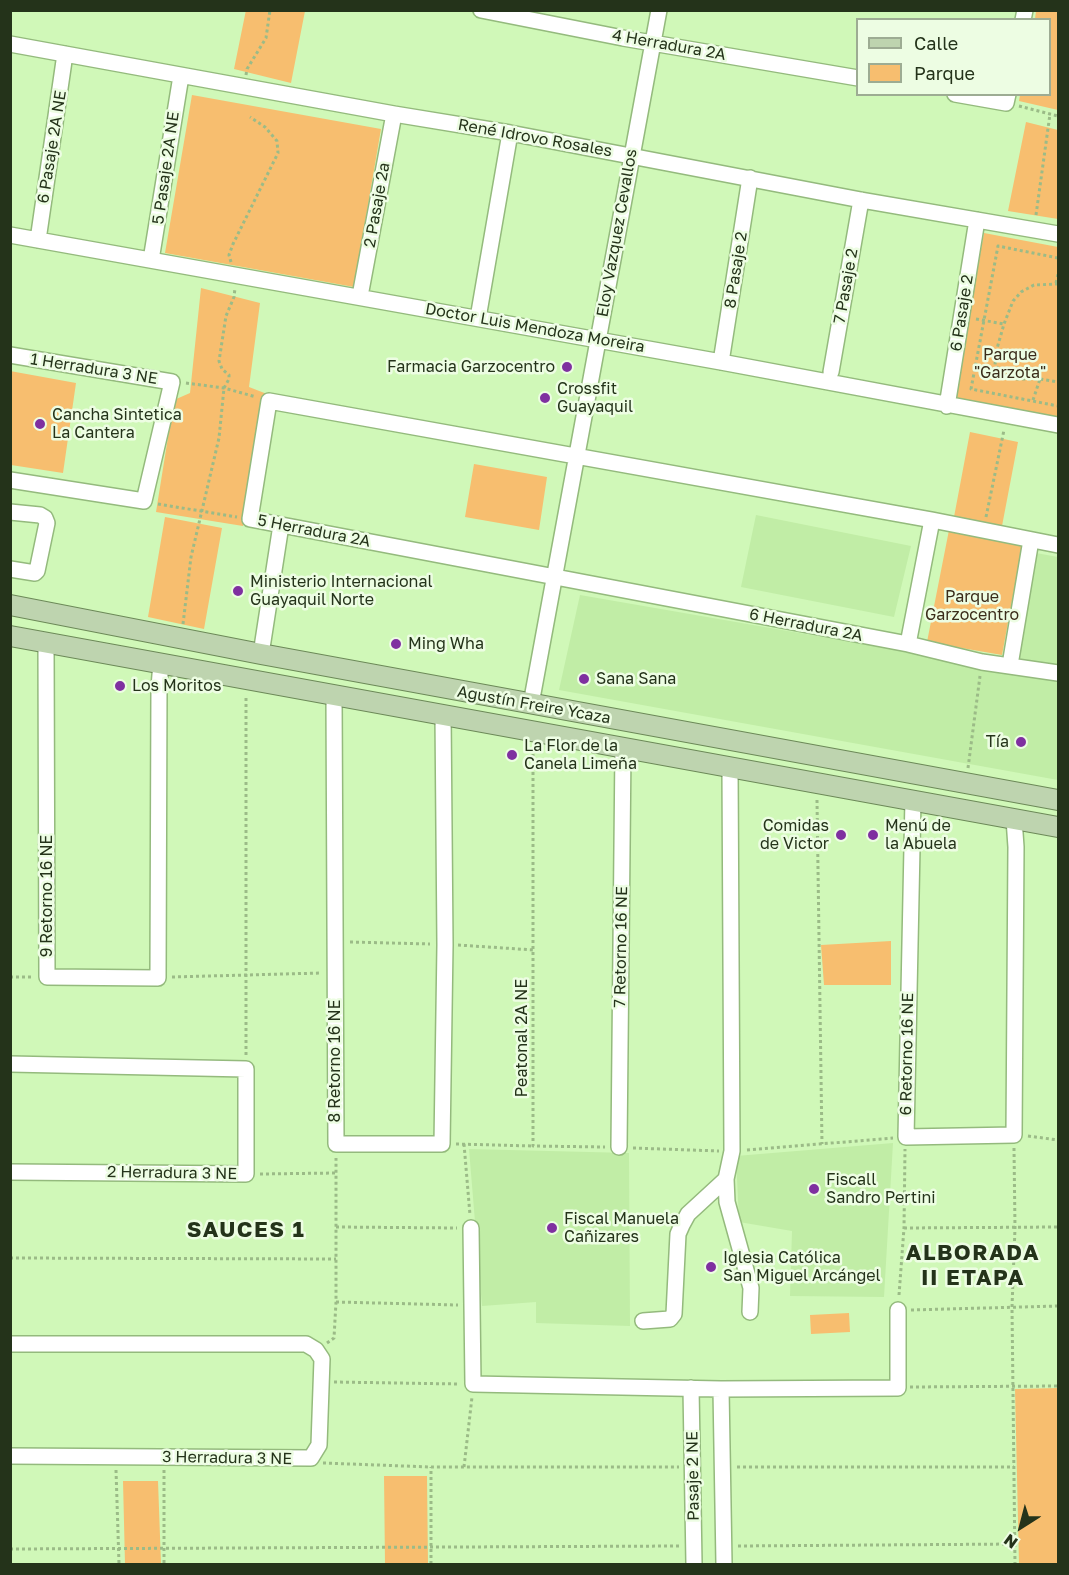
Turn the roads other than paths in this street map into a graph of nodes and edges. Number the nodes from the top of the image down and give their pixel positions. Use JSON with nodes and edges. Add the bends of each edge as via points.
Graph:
{"nodes":[{"id":1,"x":481,"y":10,"type":"edge"},
{"id":2,"x":659,"y":10,"type":"edge"},
{"id":3,"x":653,"y":43,"type":"junction"},
{"id":4,"x":10,"y":44,"type":"edge"},
{"id":5,"x":65,"y":54,"type":"junction"},
{"id":6,"x":181,"y":76,"type":"junction"},
{"id":7,"x":856,"y":78,"type":"edge"},
{"id":8,"x":976,"y":96,"type":"edge"},
{"id":9,"x":1007,"y":99,"type":"edge"},
{"id":10,"x":394,"y":114,"type":"junction"},
{"id":11,"x":510,"y":132,"type":"junction"},
{"id":12,"x":632,"y":155,"type":"junction"},
{"id":13,"x":750,"y":178,"type":"junction"},
{"id":14,"x":861,"y":200,"type":"junction"},
{"id":15,"x":977,"y":220,"type":"junction"},
{"id":16,"x":1059,"y":234,"type":"edge"},
{"id":17,"x":10,"y":235,"type":"edge"},
{"id":18,"x":38,"y":240,"type":"junction"},
{"id":19,"x":151,"y":260,"type":"junction"},
{"id":20,"x":360,"y":296,"type":"junction"},
{"id":21,"x":478,"y":318,"type":"junction"},
{"id":22,"x":598,"y":340,"type":"junction"},
{"id":23,"x":10,"y":355,"type":"edge"},
{"id":24,"x":721,"y":362,"type":"junction"},
{"id":25,"x":831,"y":372,"type":"dead end"},
{"id":26,"x":947,"y":406,"type":"junction"},
{"id":27,"x":1059,"y":426,"type":"edge"},
{"id":28,"x":576,"y":456,"type":"junction"},
{"id":29,"x":10,"y":480,"type":"edge"},
{"id":30,"x":10,"y":512,"type":"edge"},
{"id":31,"x":932,"y":520,"type":"junction"},
{"id":32,"x":281,"y":525,"type":"junction"},
{"id":33,"x":1031,"y":540,"type":"junction"},
{"id":34,"x":1059,"y":545,"type":"edge"},
{"id":35,"x":10,"y":569,"type":"edge"},
{"id":36,"x":554,"y":577,"type":"junction"},
{"id":37,"x":10,"y":605,"type":"edge"},
{"id":38,"x":10,"y":636,"type":"edge"},
{"id":39,"x":45,"y":642,"type":"junction"},
{"id":40,"x":908,"y":644,"type":"junction"},
{"id":41,"x":261,"y":654,"type":"junction"},
{"id":42,"x":161,"y":663,"type":"junction"},
{"id":43,"x":1010,"y":665,"type":"junction"},
{"id":44,"x":1059,"y":673,"type":"edge"},
{"id":45,"x":334,"y":695,"type":"junction"},
{"id":46,"x":531,"y":704,"type":"junction"},
{"id":47,"x":443,"y":714,"type":"junction"},
{"id":48,"x":623,"y":747,"type":"junction"},
{"id":49,"x":730,"y":767,"type":"junction"},
{"id":50,"x":913,"y":799,"type":"junction"},
{"id":51,"x":1059,"y":800,"type":"edge"},
{"id":52,"x":1014,"y":819,"type":"junction"},
{"id":53,"x":1059,"y":827,"type":"edge"},
{"id":54,"x":10,"y":1064,"type":"edge"},
{"id":55,"x":619,"y":1147,"type":"road end"},
{"id":56,"x":10,"y":1172,"type":"edge"},
{"id":57,"x":726,"y":1179,"type":"junction"},
{"id":58,"x":471,"y":1228,"type":"road end"},
{"id":59,"x":898,"y":1310,"type":"road end"},
{"id":60,"x":750,"y":1312,"type":"dead end"},
{"id":61,"x":643,"y":1321,"type":"dead end"},
{"id":62,"x":10,"y":1344,"type":"edge"},
{"id":63,"x":691,"y":1388,"type":"junction"},
{"id":64,"x":722,"y":1389,"type":"junction"},
{"id":65,"x":10,"y":1456,"type":"edge"},
{"id":66,"x":694,"y":1564,"type":"edge"},
{"id":67,"x":724,"y":1564,"type":"edge"}],
"edges":[{"from":1,"to":3,"type":"street","name":"4 Herradura 2A"},
{"from":2,"to":3,"type":"street","name":"Eloy Vazquez Cevallos"},
{"from":3,"to":7,"type":"street","name":"4 Herradura 2A"},
{"from":3,"to":12,"type":"street","name":"Eloy Vazquez Cevallos"},
{"from":4,"to":5,"type":"street","name":"René Idrovo Rosales"},
{"from":5,"to":6,"type":"street","name":"René Idrovo Rosales"},
{"from":5,"to":18,"type":"street","name":"6 Pasaje 2A NE"},
{"from":6,"to":10,"type":"street","name":"René Idrovo Rosales"},
{"from":6,"to":19,"type":"street","name":"5 Pasaje 2A NE"},
{"from":8,"to":9,"type":"street"},
{"from":10,"to":11,"type":"street","name":"René Idrovo Rosales"},
{"from":10,"to":20,"type":"street","name":"2 Pasaje 2a"},
{"from":11,"to":12,"type":"street","name":"René Idrovo Rosales"},
{"from":11,"to":21,"type":"street"},
{"from":12,"to":13,"type":"street","name":"René Idrovo Rosales"},
{"from":12,"to":22,"type":"street","name":"Eloy Vazquez Cevallos"},
{"from":13,"to":14,"type":"street","name":"René Idrovo Rosales"},
{"from":13,"to":24,"type":"street","name":"8 Pasaje 2"},
{"from":14,"to":15,"type":"street","name":"René Idrovo Rosales"},
{"from":14,"to":25,"type":"street","name":"7 Pasaje 2"},
{"from":15,"to":16,"type":"street","name":"René Idrovo Rosales"},
{"from":15,"to":26,"type":"street","name":"6 Pasaje 2"},
{"from":17,"to":18,"type":"street","name":"Doctor Luis Mendoza Moreira"},
{"from":18,"to":19,"type":"street","name":"Doctor Luis Mendoza Moreira"},
{"from":19,"to":20,"type":"street","name":"Doctor Luis Mendoza Moreira"},
{"from":20,"to":21,"type":"street","name":"Doctor Luis Mendoza Moreira"},
{"from":21,"to":22,"type":"street","name":"Doctor Luis Mendoza Moreira"},
{"from":22,"to":24,"type":"street","name":"Doctor Luis Mendoza Moreira"},
{"from":22,"to":28,"type":"street","name":"Eloy Vazquez Cevallos"},
{"from":23,"to":29,"type":"street","name":"1 Herradura 3 NE","via":[[172,382],[144,501]]},
{"from":24,"to":26,"type":"street","name":"Doctor Luis Mendoza Moreira"},
{"from":26,"to":27,"type":"street","name":"Doctor Luis Mendoza Moreira"},
{"from":28,"to":31,"type":"street"},
{"from":28,"to":32,"type":"street","name":"5 Herradura 2A","via":[[269,401],[250,519]]},
{"from":28,"to":36,"type":"street","name":"Eloy Vazquez Cevallos"},
{"from":30,"to":35,"type":"street","via":[[40,515],[47,522],[37,571]]},
{"from":31,"to":33,"type":"street"},
{"from":31,"to":40,"type":"street"},
{"from":32,"to":36,"type":"street","name":"5 Herradura 2A"},
{"from":32,"to":41,"type":"street"},
{"from":33,"to":34,"type":"street"},
{"from":33,"to":43,"type":"street"},
{"from":36,"to":40,"type":"street","name":"6 Herradura 2A"},
{"from":36,"to":46,"type":"street","name":"Eloy Vazquez Cevallos"},
{"from":37,"to":41,"type":"main road","name":"Agustín Freire Ycaza"},
{"from":38,"to":39,"type":"main road","name":"Agustín Freire Ycaza"},
{"from":39,"to":42,"type":"main road","name":"Agustín Freire Ycaza"},
{"from":39,"to":42,"type":"street","name":"9 Retorno 16 NE","via":[[47,977],[158,978]]},
{"from":40,"to":43,"type":"street","name":"6 Herradura 2A"},
{"from":41,"to":46,"type":"main road","name":"Agustín Freire Ycaza"},
{"from":42,"to":45,"type":"main road","name":"Agustín Freire Ycaza"},
{"from":43,"to":44,"type":"street","name":"6 Herradura 2A"},
{"from":45,"to":47,"type":"main road","name":"Agustín Freire Ycaza"},
{"from":45,"to":47,"type":"street","name":"8 Retorno 16 NE","via":[[336,1144],[442,1144]]},
{"from":46,"to":51,"type":"main road","name":"Agustín Freire Ycaza"},
{"from":47,"to":48,"type":"main road","name":"Agustín Freire Ycaza"},
{"from":48,"to":49,"type":"main road","name":"Agustín Freire Ycaza"},
{"from":48,"to":55,"type":"street","name":"7 Retorno 16 NE"},
{"from":49,"to":50,"type":"main road","name":"Agustín Freire Ycaza"},
{"from":49,"to":57,"type":"street","via":[[732,1151]]},
{"from":50,"to":52,"type":"main road","name":"Agustín Freire Ycaza"},
{"from":50,"to":52,"type":"street","name":"6 Retorno 16 NE","via":[[906,1137],[1014,1135]]},
{"from":52,"to":53,"type":"main road","name":"Agustín Freire Ycaza"},
{"from":54,"to":56,"type":"street","name":"2 Herradura 3 NE","via":[[246,1069],[246,1174]]},
{"from":57,"to":60,"type":"street","via":[[727,1202],[751,1288]]},
{"from":57,"to":61,"type":"street","via":[[688,1215],[678,1234],[674,1314],[670,1319]]},
{"from":58,"to":63,"type":"street","via":[[473,1384]]},
{"from":59,"to":64,"type":"street","via":[[898,1388]]},
{"from":62,"to":65,"type":"street","name":"3 Herradura 3 NE","via":[[306,1344],[322,1359],[322,1382],[319,1445],[314,1455],[305,1459]]},
{"from":63,"to":64,"type":"street"},
{"from":63,"to":66,"type":"street","name":"Pasaje 2 NE"},
{"from":64,"to":67,"type":"street","name":"Pasaje 2 NE"}]}
